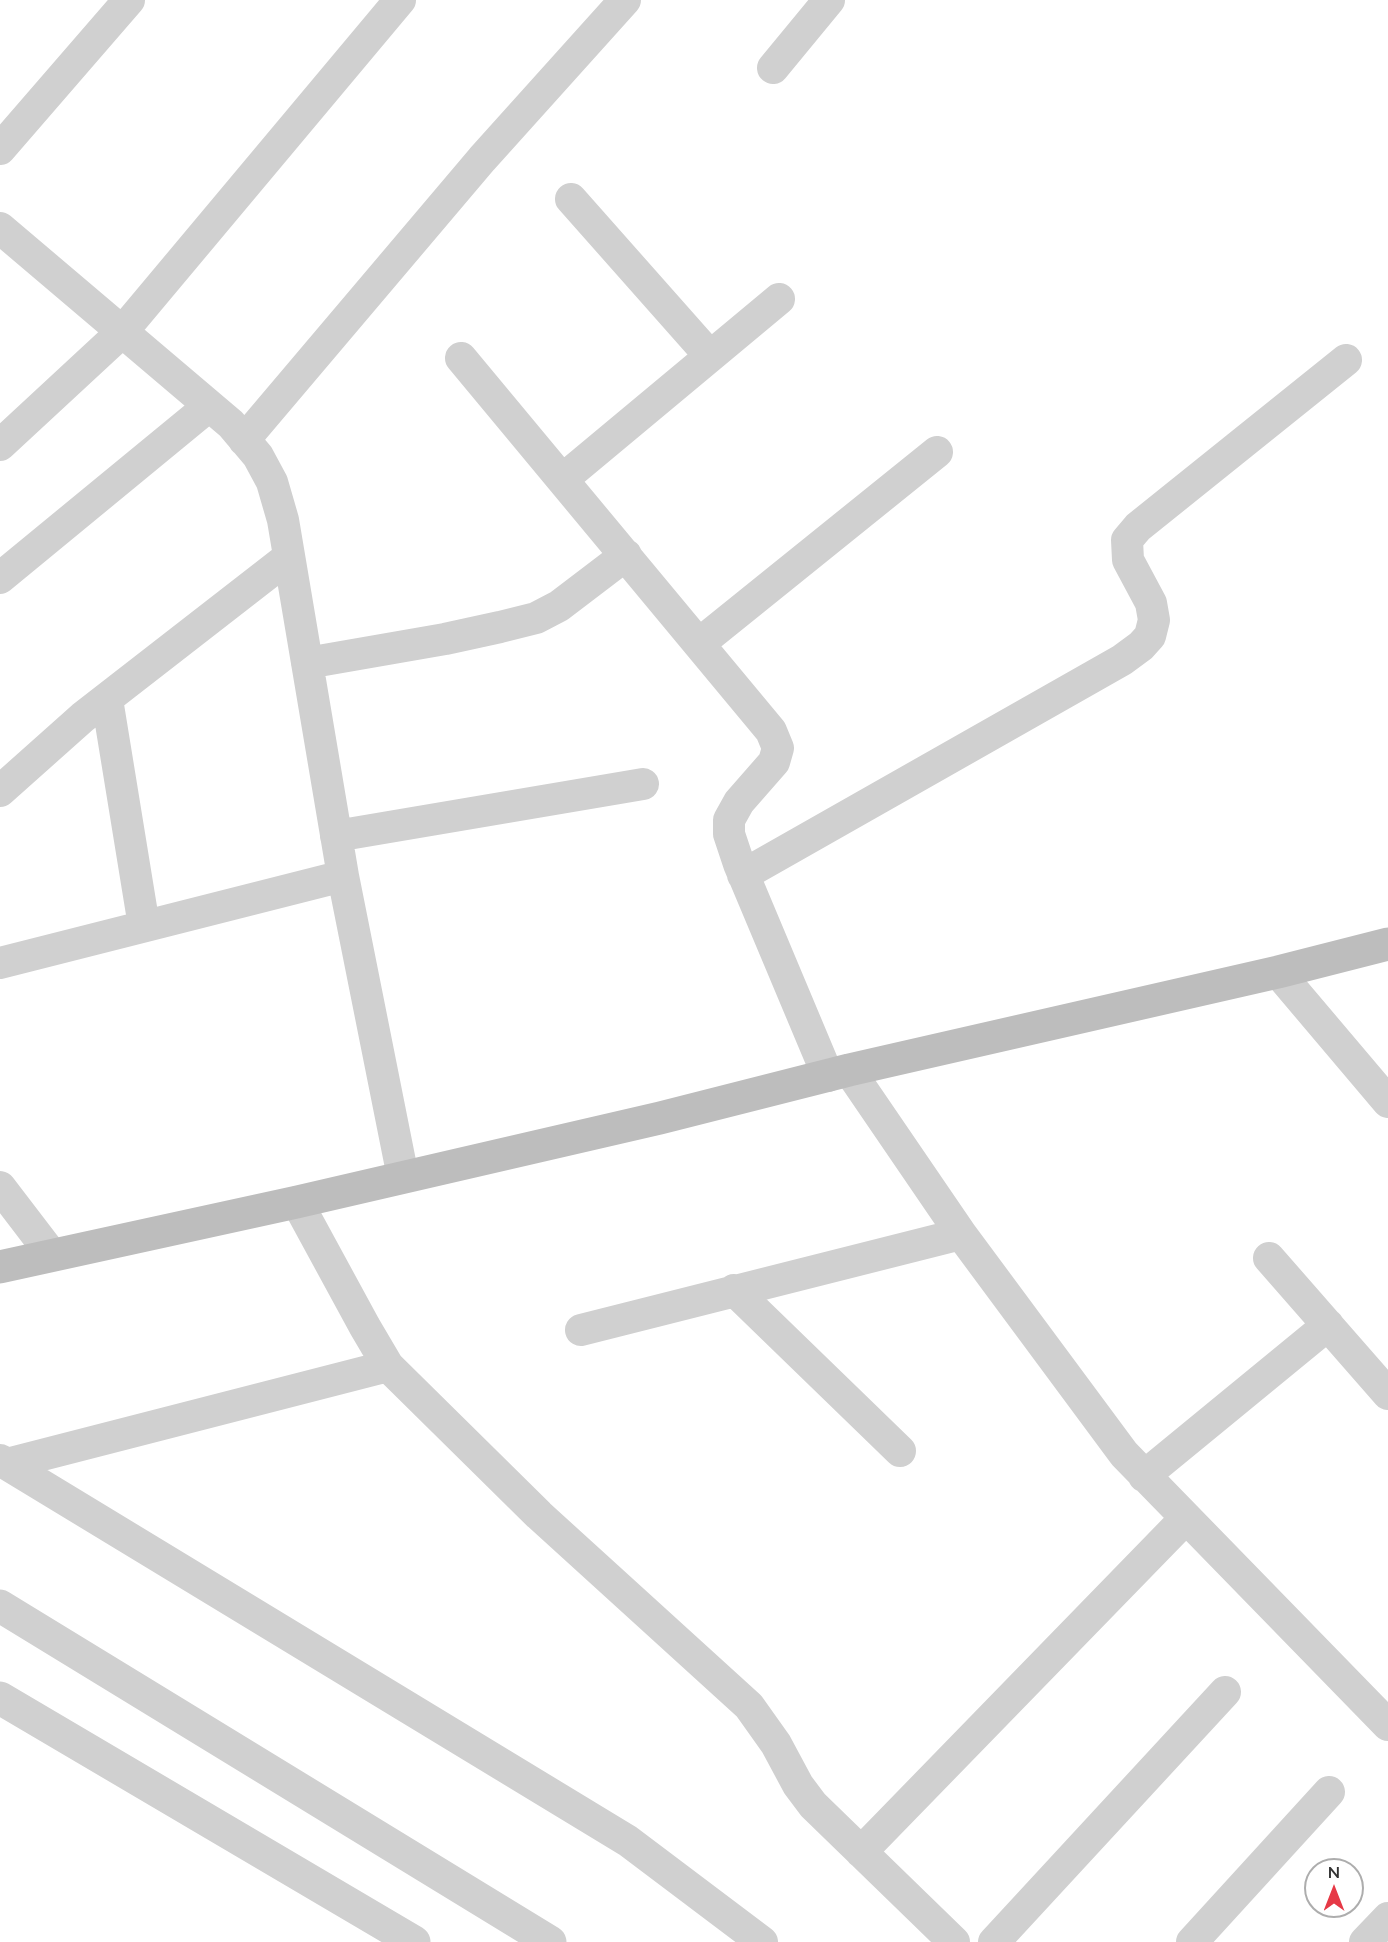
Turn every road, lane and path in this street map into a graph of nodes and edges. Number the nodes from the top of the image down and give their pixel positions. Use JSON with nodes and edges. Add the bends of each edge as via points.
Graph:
{"nodes":[{"id":1,"x":129,"y":0,"type":"edge"},
{"id":2,"x":400,"y":0,"type":"edge"},
{"id":3,"x":625,"y":0,"type":"edge"},
{"id":4,"x":829,"y":0,"type":"edge"},
{"id":5,"x":773,"y":68,"type":"dead end"},
{"id":6,"x":0,"y":149,"type":"edge"},
{"id":7,"x":571,"y":199,"type":"dead end"},
{"id":8,"x":0,"y":228,"type":"edge"},
{"id":9,"x":779,"y":299,"type":"dead end"},
{"id":10,"x":122,"y":332,"type":"junction"},
{"id":11,"x":710,"y":356,"type":"junction"},
{"id":12,"x":461,"y":358,"type":"dead end"},
{"id":13,"x":1346,"y":360,"type":"dead end"},
{"id":14,"x":208,"y":406,"type":"junction"},
{"id":15,"x":244,"y":440,"type":"junction"},
{"id":16,"x":0,"y":445,"type":"edge"},
{"id":17,"x":937,"y":452,"type":"dead end"},
{"id":18,"x":562,"y":479,"type":"junction"},
{"id":19,"x":626,"y":555,"type":"junction"},
{"id":20,"x":289,"y":557,"type":"junction"},
{"id":21,"x":0,"y":578,"type":"edge"},
{"id":22,"x":700,"y":643,"type":"junction"},
{"id":23,"x":307,"y":663,"type":"junction"},
{"id":24,"x":107,"y":699,"type":"junction"},
{"id":25,"x":643,"y":784,"type":"dead end"},
{"id":26,"x":0,"y":791,"type":"edge"},
{"id":27,"x":336,"y":836,"type":"junction"},
{"id":28,"x":743,"y":875,"type":"junction"},
{"id":29,"x":343,"y":876,"type":"junction"},
{"id":30,"x":144,"y":926,"type":"junction"},
{"id":31,"x":1388,"y":944,"type":"edge"},
{"id":32,"x":0,"y":963,"type":"edge"},
{"id":33,"x":1278,"y":972,"type":"junction"},
{"id":34,"x":838,"y":1073,"type":"junction"},
{"id":35,"x":1388,"y":1102,"type":"edge"},
{"id":36,"x":404,"y":1177,"type":"junction"},
{"id":37,"x":0,"y":1187,"type":"edge"},
{"id":38,"x":297,"y":1202,"type":"junction"},
{"id":39,"x":961,"y":1234,"type":"junction"},
{"id":40,"x":52,"y":1255,"type":"junction"},
{"id":41,"x":1269,"y":1258,"type":"dead end"},
{"id":42,"x":0,"y":1267,"type":"edge"},
{"id":43,"x":734,"y":1290,"type":"junction"},
{"id":44,"x":1328,"y":1325,"type":"junction"},
{"id":45,"x":581,"y":1329,"type":"dead end"},
{"id":46,"x":388,"y":1366,"type":"junction"},
{"id":47,"x":1385,"y":1386,"type":"edge"},
{"id":48,"x":900,"y":1451,"type":"dead end"},
{"id":49,"x":3,"y":1462,"type":"edge"},
{"id":50,"x":1144,"y":1476,"type":"junction"},
{"id":51,"x":1185,"y":1519,"type":"junction"},
{"id":52,"x":0,"y":1606,"type":"edge"},
{"id":53,"x":1225,"y":1692,"type":"dead end"},
{"id":54,"x":0,"y":1698,"type":"edge"},
{"id":55,"x":1388,"y":1725,"type":"edge"},
{"id":56,"x":1329,"y":1792,"type":"dead end"},
{"id":57,"x":861,"y":1852,"type":"junction"},
{"id":58,"x":1388,"y":1918,"type":"edge"},
{"id":59,"x":414,"y":1942,"type":"edge"},
{"id":60,"x":550,"y":1942,"type":"edge"},
{"id":61,"x":762,"y":1942,"type":"edge"},
{"id":62,"x":954,"y":1942,"type":"edge"},
{"id":63,"x":994,"y":1942,"type":"edge"},
{"id":64,"x":1192,"y":1942,"type":"edge"},
{"id":65,"x":1365,"y":1942,"type":"edge"}],
"edges":[{"from":1,"to":6,"type":"street"},
{"from":2,"to":10,"type":"street"},
{"from":3,"to":15,"type":"street","via":[[482,159]]},
{"from":4,"to":5,"type":"street"},
{"from":7,"to":11,"type":"street"},
{"from":8,"to":10,"type":"street"},
{"from":9,"to":11,"type":"street"},
{"from":10,"to":14,"type":"street"},
{"from":10,"to":16,"type":"street"},
{"from":11,"to":18,"type":"street"},
{"from":12,"to":18,"type":"street"},
{"from":13,"to":28,"type":"street","via":[[1138,527],[1127,540],[1128,560],[1151,603],[1154,620],[1150,636],[1141,646]]},
{"from":14,"to":15,"type":"street"},
{"from":14,"to":21,"type":"street"},
{"from":15,"to":20,"type":"street","via":[[272,482]]},
{"from":17,"to":22,"type":"street"},
{"from":18,"to":19,"type":"street"},
{"from":19,"to":22,"type":"street"},
{"from":19,"to":23,"type":"street","via":[[559,606],[536,618],[445,639]]},
{"from":20,"to":23,"type":"street"},
{"from":20,"to":24,"type":"street"},
{"from":22,"to":28,"type":"street","via":[[771,731],[778,748],[774,762],[739,802],[729,820],[729,834]]},
{"from":23,"to":27,"type":"street"},
{"from":24,"to":26,"type":"street"},
{"from":24,"to":30,"type":"street"},
{"from":25,"to":27,"type":"street"},
{"from":27,"to":29,"type":"street"},
{"from":28,"to":34,"type":"street"},
{"from":29,"to":30,"type":"street"},
{"from":29,"to":36,"type":"street"},
{"from":30,"to":32,"type":"street"},
{"from":31,"to":33,"type":"main road"},
{"from":33,"to":34,"type":"main road"},
{"from":33,"to":35,"type":"street"},
{"from":34,"to":36,"type":"main road"},
{"from":34,"to":39,"type":"street"},
{"from":36,"to":38,"type":"main road"},
{"from":37,"to":40,"type":"street"},
{"from":38,"to":40,"type":"main road"},
{"from":38,"to":46,"type":"street"},
{"from":39,"to":43,"type":"street"},
{"from":39,"to":50,"type":"street"},
{"from":40,"to":42,"type":"main road"},
{"from":41,"to":44,"type":"street"},
{"from":43,"to":45,"type":"street"},
{"from":43,"to":48,"type":"street"},
{"from":44,"to":47,"type":"street"},
{"from":44,"to":50,"type":"street"},
{"from":46,"to":49,"type":"street"},
{"from":46,"to":57,"type":"street","via":[[539,1515],[748,1706],[776,1744],[798,1785]]},
{"from":49,"to":61,"type":"street","via":[[628,1841]]},
{"from":50,"to":51,"type":"street"},
{"from":51,"to":55,"type":"street"},
{"from":51,"to":57,"type":"street"},
{"from":52,"to":60,"type":"street"},
{"from":53,"to":63,"type":"street"},
{"from":54,"to":59,"type":"street"},
{"from":56,"to":64,"type":"street"},
{"from":57,"to":62,"type":"street"},
{"from":58,"to":65,"type":"street"}]}
